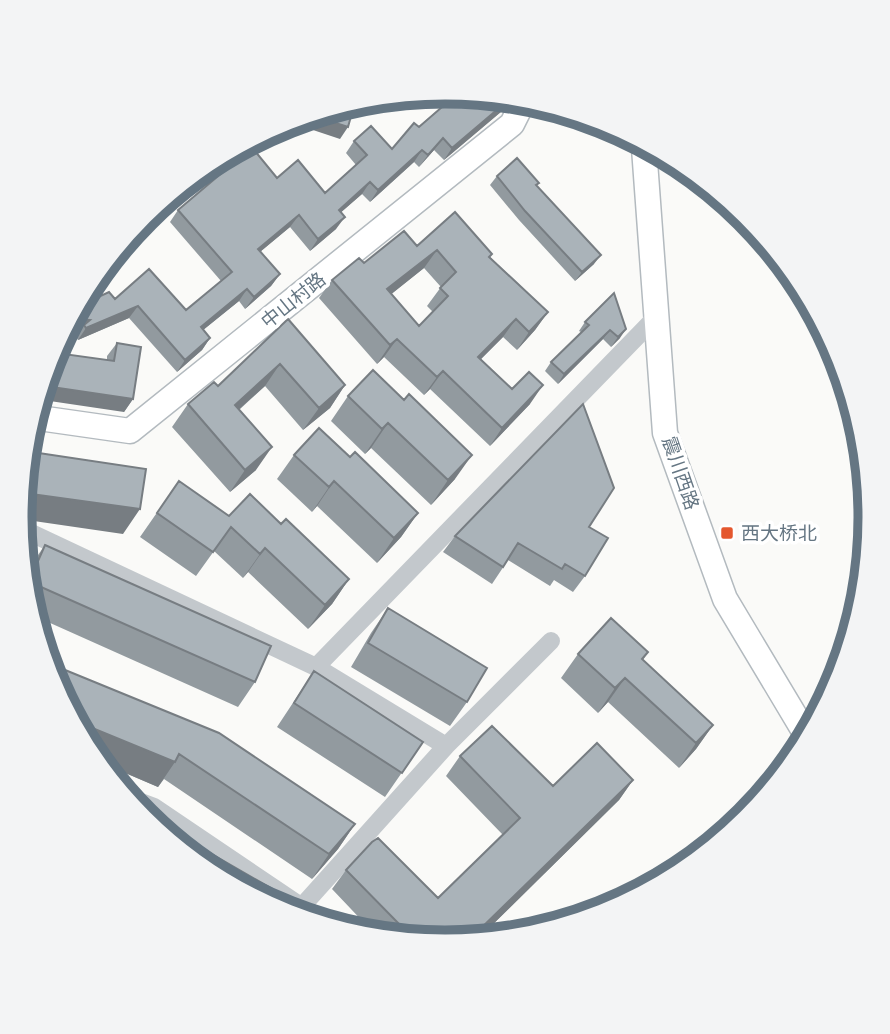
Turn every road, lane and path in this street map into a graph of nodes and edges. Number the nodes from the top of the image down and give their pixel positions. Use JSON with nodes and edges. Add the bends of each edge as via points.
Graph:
{"nodes":[{"id":1,"x":519,"y":110,"type":"edge"},
{"id":2,"x":645,"y":155,"type":"edge"},
{"id":3,"x":657,"y":316,"type":"junction"},
{"id":4,"x":44,"y":419,"type":"edge"},
{"id":5,"x":32,"y":533,"type":"edge"},
{"id":6,"x":551,"y":640,"type":"dead end"},
{"id":7,"x":316,"y":667,"type":"junction"},
{"id":8,"x":801,"y":727,"type":"edge"},
{"id":9,"x":446,"y":746,"type":"junction"},
{"id":10,"x":149,"y":805,"type":"edge"},
{"id":11,"x":278,"y":895,"type":"edge"},
{"id":12,"x":303,"y":905,"type":"edge"}],
"edges":[{"from":1,"to":4,"type":"street","name":"中山村路","via":[[512,124],[130,431]]},
{"from":2,"to":3,"type":"street","name":"震川西路"},
{"from":3,"to":7,"type":"street"},
{"from":3,"to":8,"type":"street","name":"震川西路","via":[[666,433],[725,600]]},
{"from":5,"to":7,"type":"street"},
{"from":6,"to":9,"type":"street"},
{"from":7,"to":9,"type":"street"},
{"from":9,"to":12,"type":"street"},
{"from":10,"to":11,"type":"street"}]}
